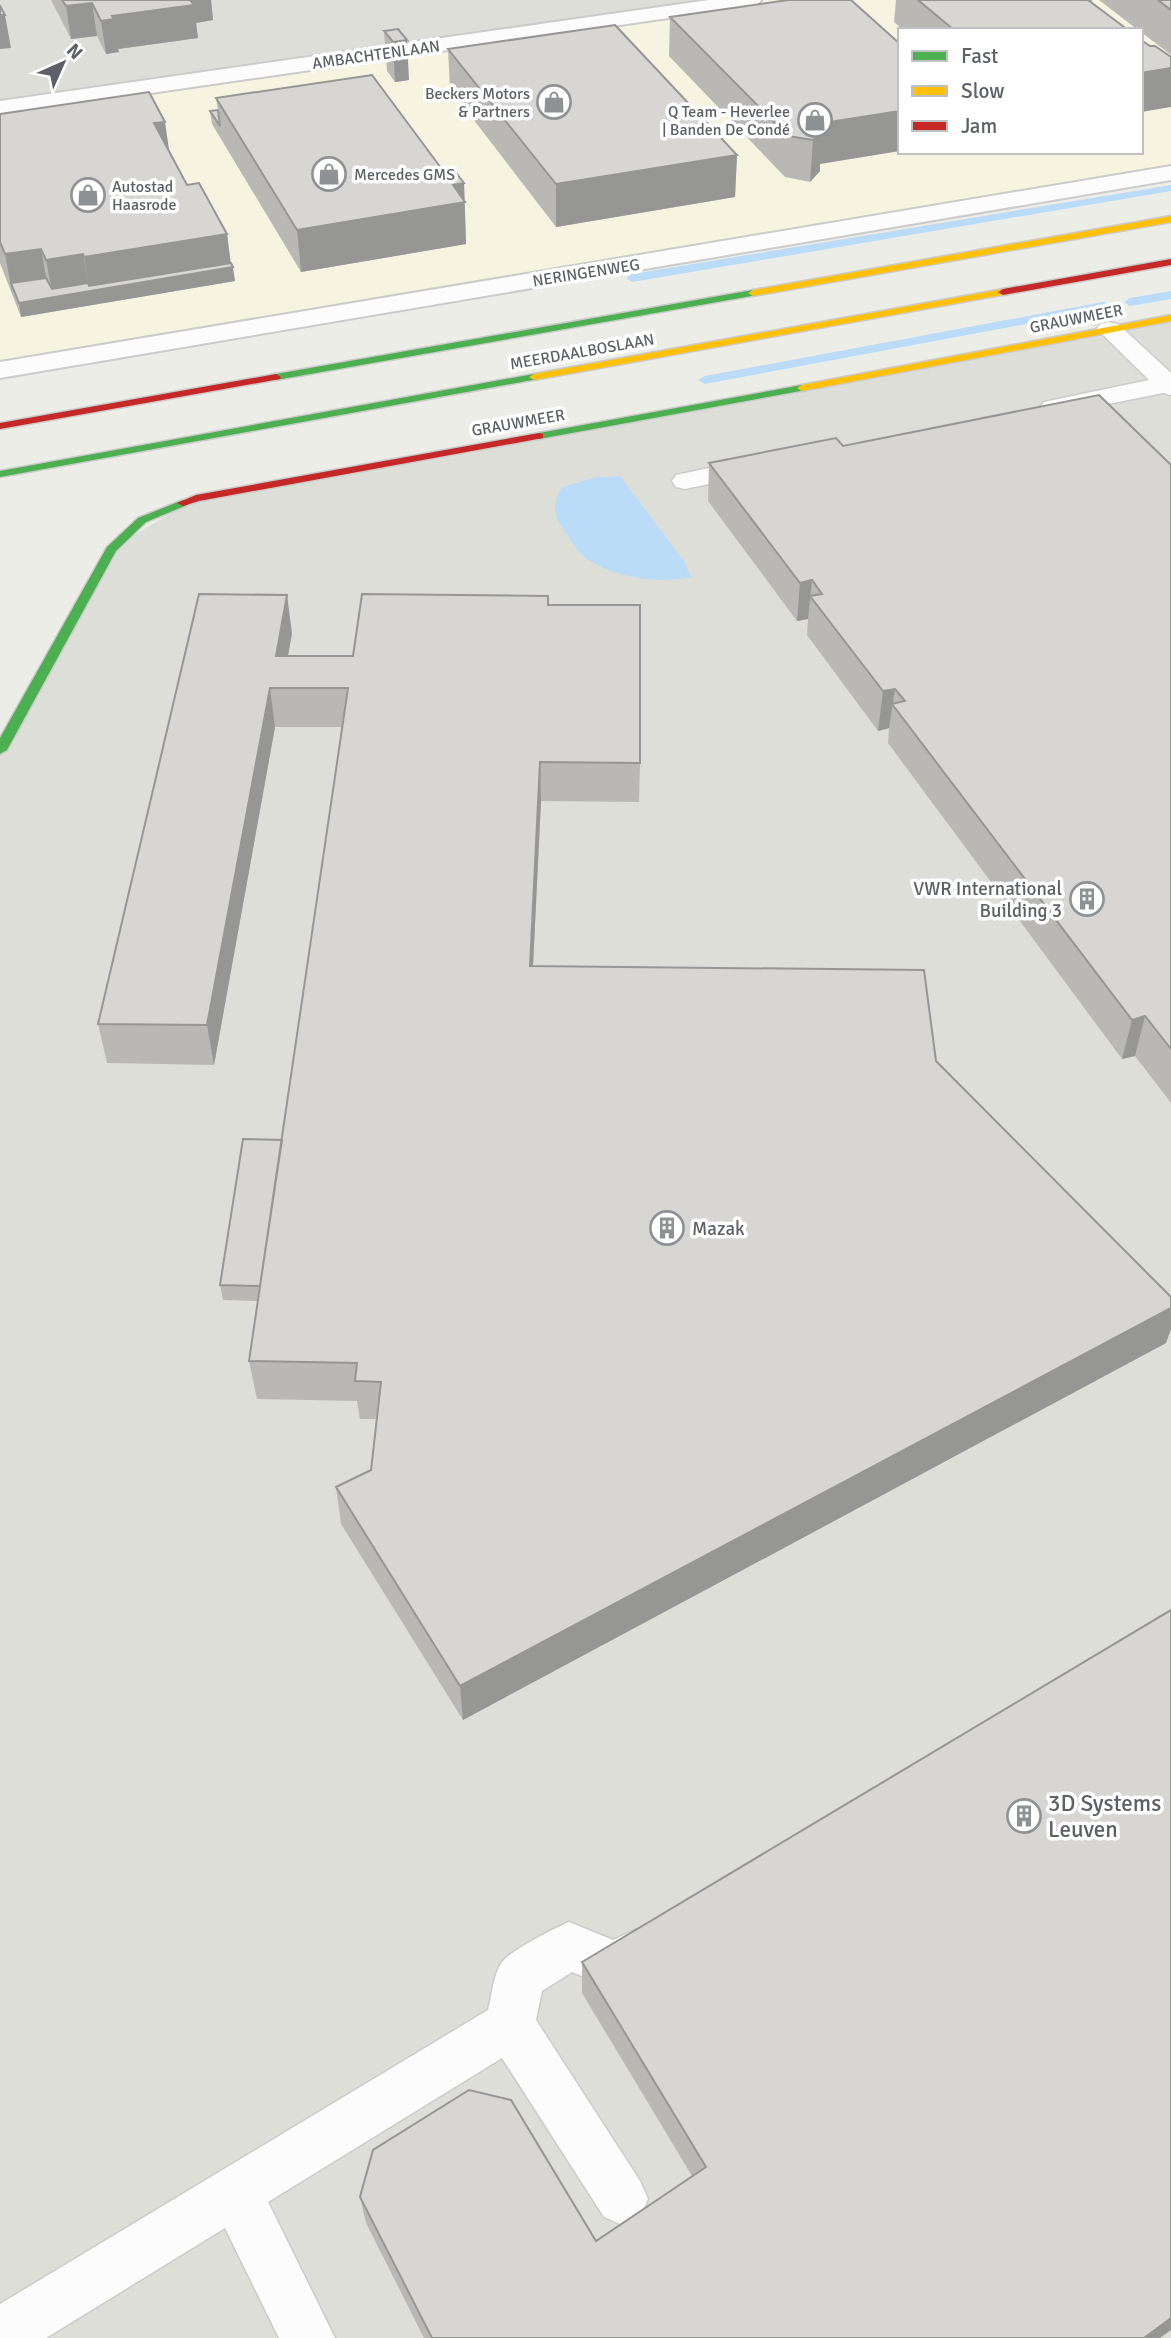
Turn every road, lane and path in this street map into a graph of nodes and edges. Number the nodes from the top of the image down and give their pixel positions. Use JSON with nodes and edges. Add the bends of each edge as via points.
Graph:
{"nodes":[{"id":1,"x":751,"y":0,"type":"edge"},
{"id":2,"x":0,"y":108,"type":"edge"},
{"id":3,"x":1171,"y":173,"type":"edge"},
{"id":4,"x":1171,"y":219,"type":"edge"},
{"id":5,"x":1171,"y":262,"type":"edge"},
{"id":6,"x":1171,"y":317,"type":"edge"},
{"id":7,"x":1109,"y":329,"type":"junction"},
{"id":8,"x":0,"y":370,"type":"edge"},
{"id":9,"x":1169,"y":385,"type":"edge"},
{"id":10,"x":1032,"y":411,"type":"edge"},
{"id":11,"x":0,"y":426,"type":"edge"},
{"id":12,"x":775,"y":463,"type":"edge"},
{"id":13,"x":0,"y":474,"type":"edge"},
{"id":14,"x":685,"y":481,"type":"dead end"},
{"id":15,"x":0,"y":750,"type":"edge"},
{"id":16,"x":675,"y":1931,"type":"edge"},
{"id":17,"x":510,"y":2025,"type":"junction"},
{"id":18,"x":235,"y":2192,"type":"junction"},
{"id":19,"x":622,"y":2199,"type":"dead end"},
{"id":20,"x":0,"y":2335,"type":"edge"},
{"id":21,"x":309,"y":2338,"type":"edge"}],
"edges":[{"from":1,"to":2,"type":"street","name":"AMBACHTENLAAN"},
{"from":3,"to":8,"type":"street","name":"NERINGENWEG"},
{"from":4,"to":11,"type":"main road","name":"MEERDAALBOSLAAN"},
{"from":5,"to":13,"type":"main road","name":"MEERDAALBOSLAAN"},
{"from":6,"to":7,"type":"main road","name":"GRAUWMEER"},
{"from":7,"to":9,"type":"lane"},
{"from":7,"to":15,"type":"main road","name":"GRAUWMEER","via":[[196,498],[142,520],[111,549]]},
{"from":9,"to":10,"type":"lane"},
{"from":12,"to":14,"type":"lane"},
{"from":16,"to":17,"type":"lane","via":[[616,1966],[569,1946],[520,1977]]},
{"from":17,"to":18,"type":"lane"},
{"from":17,"to":19,"type":"lane"},
{"from":18,"to":20,"type":"lane"},
{"from":18,"to":21,"type":"lane"}]}
